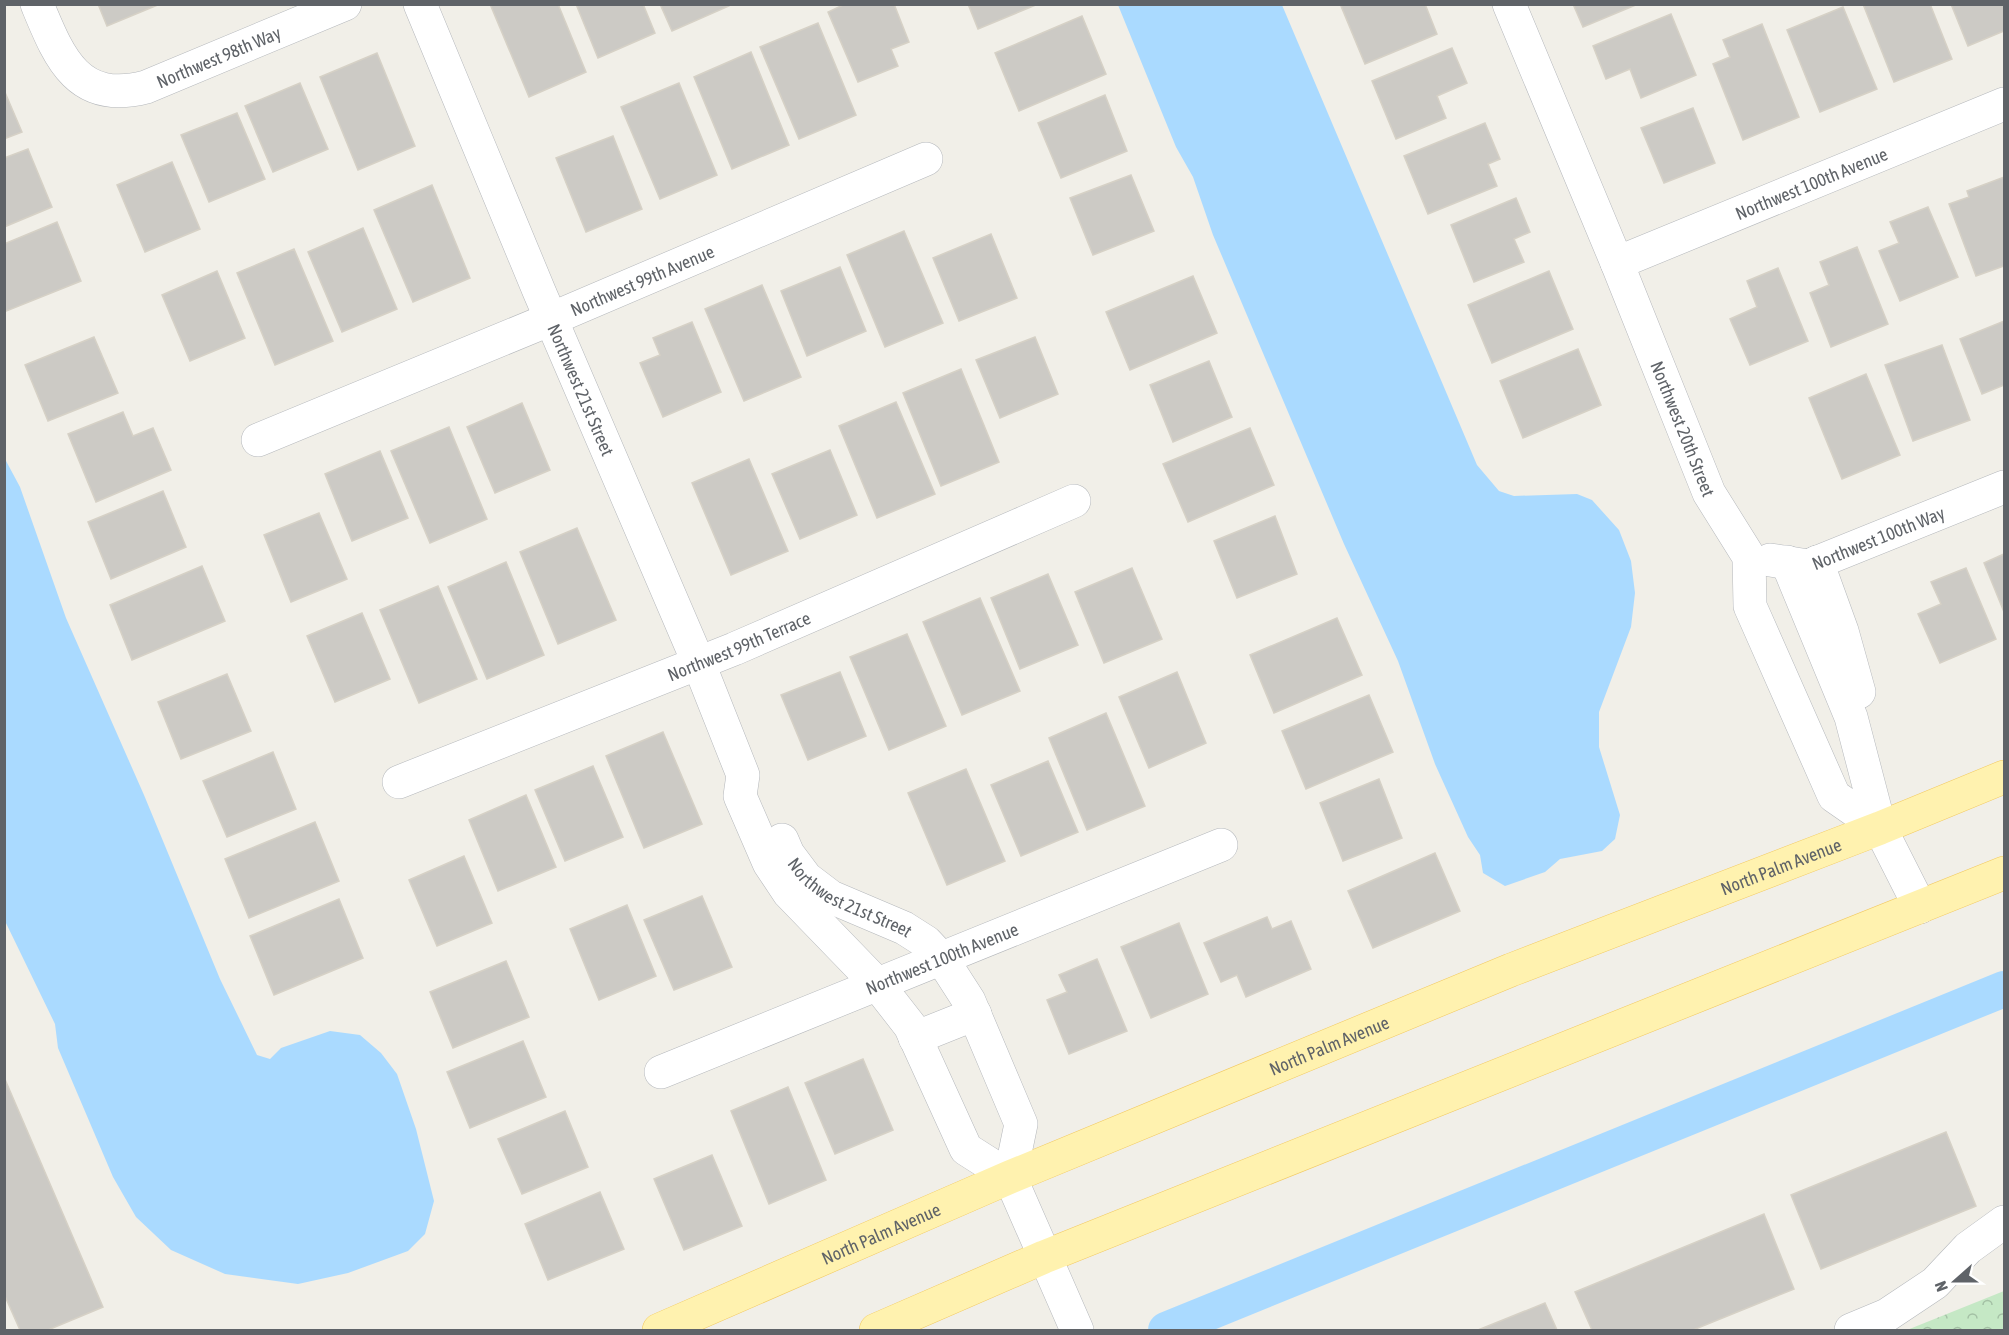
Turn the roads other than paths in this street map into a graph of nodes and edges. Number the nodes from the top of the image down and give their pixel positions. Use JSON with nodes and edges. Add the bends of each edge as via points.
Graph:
{"nodes":[{"id":1,"x":37,"y":4,"type":"edge"},
{"id":2,"x":345,"y":4,"type":"edge"},
{"id":3,"x":420,"y":4,"type":"edge"},
{"id":4,"x":1509,"y":4,"type":"edge"},
{"id":5,"x":2004,"y":104,"type":"edge"},
{"id":6,"x":926,"y":159,"type":"dead end"},
{"id":7,"x":1617,"y":263,"type":"junction"},
{"id":8,"x":551,"y":319,"type":"junction"},
{"id":9,"x":258,"y":440,"type":"dead end"},
{"id":10,"x":2004,"y":487,"type":"edge"},
{"id":11,"x":1074,"y":501,"type":"dead end"},
{"id":12,"x":1749,"y":557,"type":"junction"},
{"id":13,"x":1802,"y":562,"type":"junction"},
{"id":14,"x":699,"y":664,"type":"junction"},
{"id":15,"x":743,"y":775,"type":"junction"},
{"id":16,"x":2004,"y":777,"type":"edge"},
{"id":17,"x":399,"y":782,"type":"dead end"},
{"id":18,"x":1880,"y":828,"type":"junction"},
{"id":19,"x":1221,"y":845,"type":"dead end"},
{"id":20,"x":2004,"y":873,"type":"edge"},
{"id":21,"x":1920,"y":908,"type":"junction"},
{"id":22,"x":942,"y":959,"type":"junction"},
{"id":23,"x":878,"y":985,"type":"junction"},
{"id":24,"x":975,"y":1014,"type":"junction"},
{"id":25,"x":915,"y":1038,"type":"junction"},
{"id":26,"x":661,"y":1072,"type":"dead end"},
{"id":27,"x":1010,"y":1177,"type":"junction"},
{"id":28,"x":2004,"y":1222,"type":"edge"},
{"id":29,"x":1044,"y":1257,"type":"junction"},
{"id":30,"x":659,"y":1330,"type":"edge"},
{"id":31,"x":876,"y":1330,"type":"edge"},
{"id":32,"x":1077,"y":1330,"type":"edge"},
{"id":33,"x":1851,"y":1330,"type":"edge"}],
"edges":[{"from":1,"to":2,"type":"street","name":"Northwest 98th Way","via":[[66,66],[91,84],[117,92],[146,87]]},
{"from":3,"to":8,"type":"street","name":"Northwest 21st Street"},
{"from":4,"to":7,"type":"street","name":"Northwest 20th Street"},
{"from":5,"to":7,"type":"street","name":"Northwest 100th Avenue"},
{"from":6,"to":8,"type":"street","name":"Northwest 99th Avenue"},
{"from":7,"to":12,"type":"street","name":"Northwest 20th Street","via":[[1709,493]]},
{"from":8,"to":9,"type":"street","name":"Northwest 99th Avenue"},
{"from":8,"to":14,"type":"street","name":"Northwest 21st Street"},
{"from":10,"to":13,"type":"street","name":"Northwest 100th Way"},
{"from":11,"to":14,"type":"street","name":"Northwest 99th Terrace"},
{"from":12,"to":13,"type":"street","name":"Northwest 100th Way"},
{"from":12,"to":18,"type":"street","via":[[1750,606],[1834,796]]},
{"from":13,"to":18,"type":"street","via":[[1842,631],[1863,705],[1854,728]]},
{"from":14,"to":15,"type":"street","name":"Northwest 21st Street"},
{"from":14,"to":17,"type":"street","name":"Northwest 99th Terrace"},
{"from":15,"to":22,"type":"street","name":"Northwest 21st Street","via":[[760,789],[788,854],[806,878],[831,897],[904,928],[926,942]]},
{"from":15,"to":23,"type":"street","name":"Northwest 21st Street","via":[[740,796],[769,863],[789,893]]},
{"from":16,"to":18,"type":"main road","name":"North Palm Avenue"},
{"from":18,"to":21,"type":"street"},
{"from":18,"to":27,"type":"main road","name":"North Palm Avenue","via":[[1511,970]]},
{"from":19,"to":22,"type":"street","name":"Northwest 100th Avenue"},
{"from":20,"to":21,"type":"main road"},
{"from":21,"to":29,"type":"main road"},
{"from":22,"to":23,"type":"street","name":"Northwest 100th Avenue"},
{"from":22,"to":24,"type":"street","name":"Northwest 21st Street"},
{"from":23,"to":25,"type":"street","name":"Northwest 21st Street"},
{"from":23,"to":26,"type":"street","name":"Northwest 100th Avenue"},
{"from":24,"to":25,"type":"street"},
{"from":24,"to":27,"type":"street","name":"Northwest 21st Street","via":[[1021,1124]]},
{"from":25,"to":27,"type":"street","name":"Northwest 21st Street","via":[[966,1149]]},
{"from":27,"to":29,"type":"street"},
{"from":27,"to":30,"type":"main road","name":"North Palm Avenue"},
{"from":28,"to":33,"type":"street","via":[[1968,1248],[1935,1283],[1887,1315]]},
{"from":29,"to":31,"type":"main road"},
{"from":29,"to":32,"type":"street"}]}
